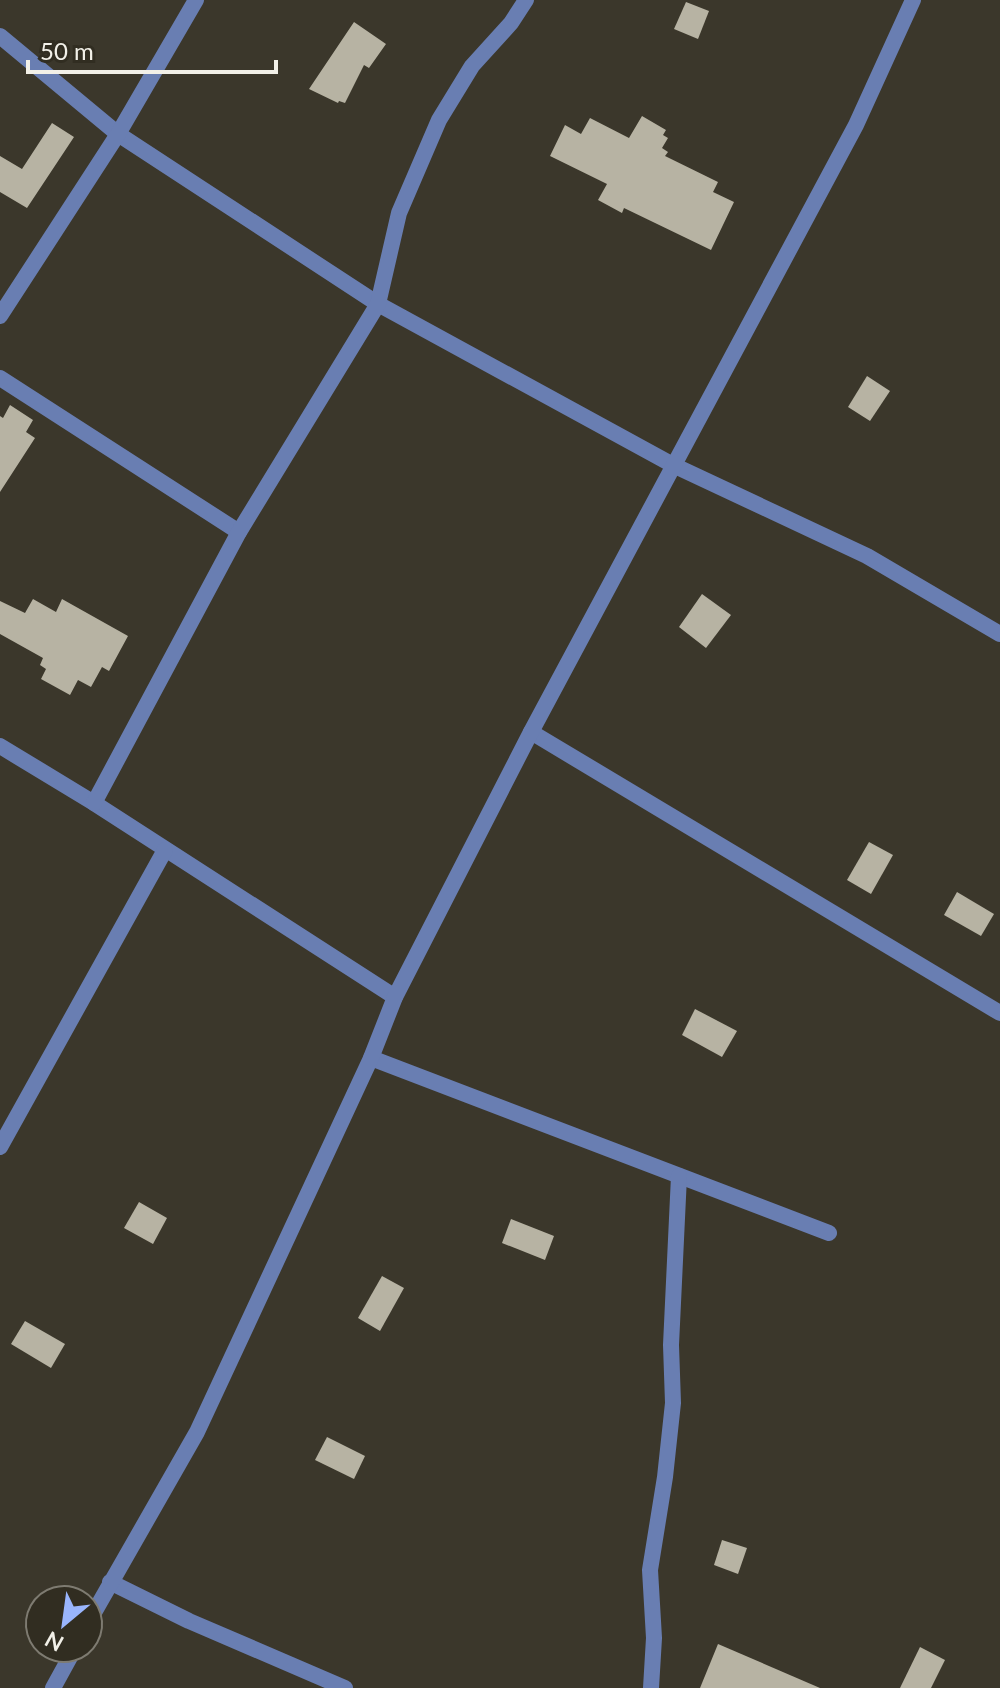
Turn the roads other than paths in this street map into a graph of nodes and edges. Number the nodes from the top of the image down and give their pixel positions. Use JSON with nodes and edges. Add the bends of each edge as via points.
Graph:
{"nodes":[{"id":1,"x":196,"y":0,"type":"edge"},
{"id":2,"x":526,"y":0,"type":"edge"},
{"id":3,"x":913,"y":0,"type":"edge"},
{"id":4,"x":0,"y":36,"type":"edge"},
{"id":5,"x":118,"y":134,"type":"junction"},
{"id":6,"x":378,"y":304,"type":"junction"},
{"id":7,"x":0,"y":316,"type":"edge"},
{"id":8,"x":0,"y":378,"type":"edge"},
{"id":9,"x":673,"y":465,"type":"junction"},
{"id":10,"x":239,"y":532,"type":"junction"},
{"id":11,"x":1000,"y":634,"type":"edge"},
{"id":12,"x":531,"y":732,"type":"junction"},
{"id":13,"x":0,"y":746,"type":"edge"},
{"id":14,"x":94,"y":803,"type":"junction"},
{"id":15,"x":165,"y":850,"type":"junction"},
{"id":16,"x":395,"y":997,"type":"junction"},
{"id":17,"x":1000,"y":1013,"type":"edge"},
{"id":18,"x":371,"y":1058,"type":"junction"},
{"id":19,"x":0,"y":1147,"type":"edge"},
{"id":20,"x":679,"y":1176,"type":"junction"},
{"id":21,"x":829,"y":1233,"type":"dead end"},
{"id":22,"x":110,"y":1582,"type":"junction"},
{"id":23,"x":104,"y":1593,"type":"edge"},
{"id":24,"x":66,"y":1664,"type":"edge"},
{"id":25,"x":53,"y":1688,"type":"edge"},
{"id":26,"x":345,"y":1688,"type":"edge"},
{"id":27,"x":651,"y":1688,"type":"edge"}],
"edges":[{"from":1,"to":5,"type":"street"},
{"from":2,"to":6,"type":"street","via":[[472,66],[439,120],[399,213]]},
{"from":3,"to":9,"type":"street","via":[[856,125]]},
{"from":4,"to":5,"type":"street"},
{"from":5,"to":6,"type":"street"},
{"from":5,"to":7,"type":"street"},
{"from":6,"to":9,"type":"street"},
{"from":6,"to":10,"type":"street"},
{"from":8,"to":10,"type":"street"},
{"from":9,"to":11,"type":"street","via":[[867,556]]},
{"from":9,"to":12,"type":"street"},
{"from":10,"to":14,"type":"street"},
{"from":12,"to":16,"type":"street"},
{"from":12,"to":17,"type":"street"},
{"from":13,"to":14,"type":"street"},
{"from":14,"to":15,"type":"street"},
{"from":15,"to":16,"type":"street"},
{"from":15,"to":19,"type":"street"},
{"from":16,"to":18,"type":"street"},
{"from":18,"to":20,"type":"street"},
{"from":18,"to":22,"type":"street","via":[[197,1432]]},
{"from":20,"to":21,"type":"street"},
{"from":20,"to":27,"type":"street","via":[[673,1403],[650,1570]]},
{"from":22,"to":23,"type":"street"},
{"from":22,"to":26,"type":"street"},
{"from":24,"to":25,"type":"street"}]}
